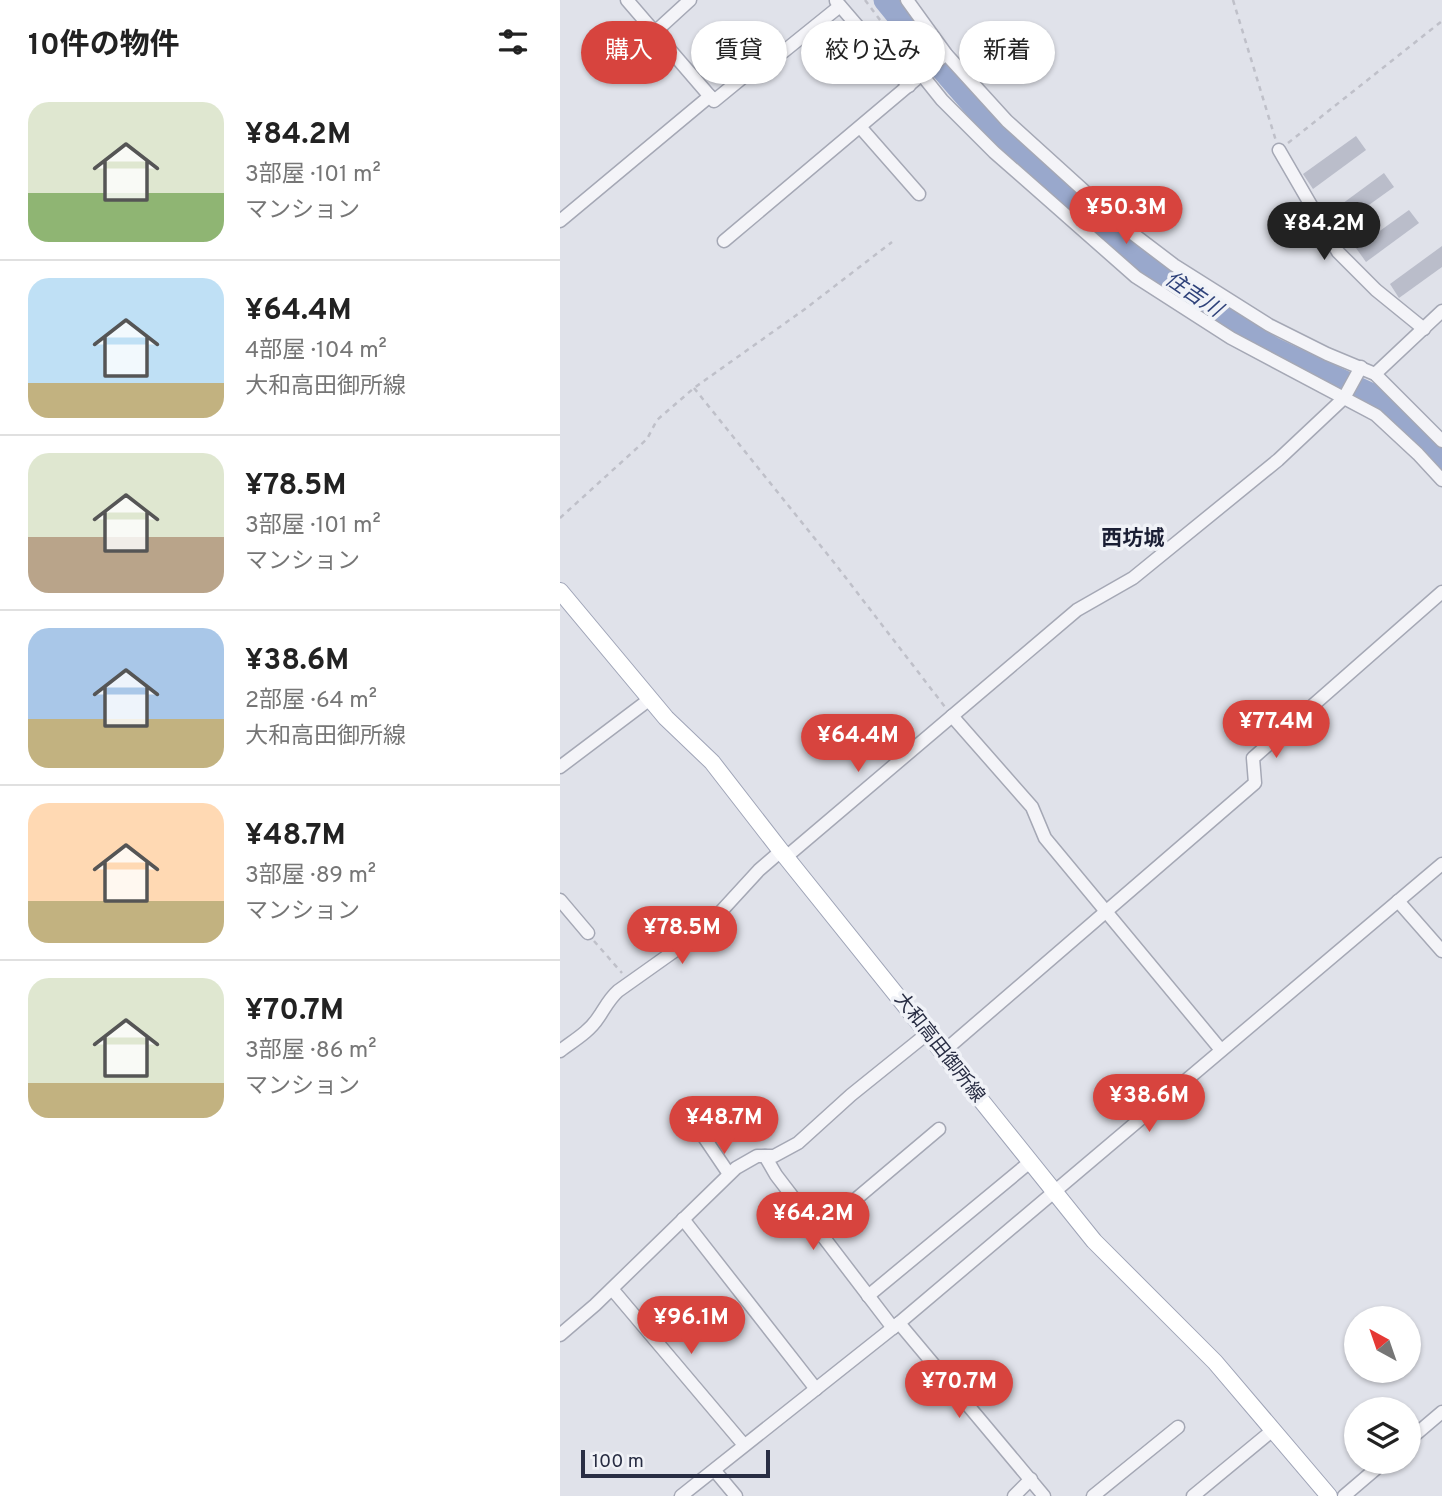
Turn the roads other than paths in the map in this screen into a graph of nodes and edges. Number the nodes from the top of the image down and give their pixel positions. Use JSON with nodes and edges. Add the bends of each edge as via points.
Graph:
{"nodes":[{"id":1,"x":627,"y":0,"type":"edge"},
{"id":2,"x":690,"y":0,"type":"edge"},
{"id":3,"x":907,"y":0,"type":"edge"},
{"id":4,"x":838,"y":3,"type":"edge"},
{"id":5,"x":645,"y":21,"type":"edge"},
{"id":6,"x":667,"y":21,"type":"edge"},
{"id":7,"x":946,"y":54,"type":"joint"},
{"id":8,"x":677,"y":58,"type":"edge"},
{"id":9,"x":911,"y":84,"type":"edge"},
{"id":10,"x":930,"y":84,"type":"edge"},
{"id":11,"x":909,"y":86,"type":"junction"},
{"id":12,"x":710,"y":96,"type":"junction"},
{"id":13,"x":861,"y":128,"type":"junction"},
{"id":14,"x":1279,"y":150,"type":"road end"},
{"id":15,"x":919,"y":194,"type":"dead end"},
{"id":16,"x":560,"y":221,"type":"edge"},
{"id":17,"x":724,"y":241,"type":"dead end"},
{"id":18,"x":1442,"y":311,"type":"edge"},
{"id":19,"x":1424,"y":329,"type":"junction"},
{"id":20,"x":1361,"y":367,"type":"junction"},
{"id":21,"x":1375,"y":374,"type":"junction"},
{"id":22,"x":1344,"y":398,"type":"junction"},
{"id":23,"x":1442,"y":442,"type":"edge"},
{"id":24,"x":1442,"y":480,"type":"edge"},
{"id":25,"x":560,"y":591,"type":"edge"},
{"id":26,"x":1442,"y":592,"type":"edge"},
{"id":27,"x":650,"y":699,"type":"junction"},
{"id":28,"x":952,"y":716,"type":"junction"},
{"id":29,"x":560,"y":767,"type":"edge"},
{"id":30,"x":784,"y":854,"type":"junction"},
{"id":31,"x":1442,"y":864,"type":"edge"},
{"id":32,"x":560,"y":900,"type":"edge"},
{"id":33,"x":1398,"y":901,"type":"junction"},
{"id":34,"x":1108,"y":911,"type":"junction"},
{"id":35,"x":588,"y":933,"type":"road end"},
{"id":36,"x":1442,"y":951,"type":"edge"},
{"id":37,"x":928,"y":1033,"type":"junction"},
{"id":38,"x":1221,"y":1050,"type":"junction"},
{"id":39,"x":560,"y":1051,"type":"edge"},
{"id":40,"x":943,"y":1052,"type":"junction"},
{"id":41,"x":683,"y":1107,"type":"dead end"},
{"id":42,"x":939,"y":1129,"type":"dead end"},
{"id":43,"x":765,"y":1156,"type":"junction"},
{"id":44,"x":1030,"y":1162,"type":"junction"},
{"id":45,"x":729,"y":1174,"type":"junction"},
{"id":46,"x":1055,"y":1194,"type":"junction"},
{"id":47,"x":683,"y":1219,"type":"junction"},
{"id":48,"x":818,"y":1231,"type":"junction"},
{"id":49,"x":612,"y":1289,"type":"junction"},
{"id":50,"x":868,"y":1296,"type":"junction"},
{"id":51,"x":896,"y":1326,"type":"junction"},
{"id":52,"x":560,"y":1335,"type":"edge"},
{"id":53,"x":816,"y":1389,"type":"junction"},
{"id":54,"x":1442,"y":1412,"type":"edge"},
{"id":55,"x":1178,"y":1427,"type":"dead end"},
{"id":56,"x":1273,"y":1430,"type":"junction"},
{"id":57,"x":1421,"y":1430,"type":"edge"},
{"id":58,"x":744,"y":1445,"type":"junction"},
{"id":59,"x":715,"y":1471,"type":"junction"},
{"id":60,"x":1370,"y":1474,"type":"edge"},
{"id":61,"x":1031,"y":1479,"type":"junction"},
{"id":62,"x":681,"y":1496,"type":"edge"},
{"id":63,"x":736,"y":1496,"type":"edge"},
{"id":64,"x":1014,"y":1496,"type":"edge"},
{"id":65,"x":1044,"y":1496,"type":"edge"},
{"id":66,"x":1093,"y":1496,"type":"edge"},
{"id":67,"x":1193,"y":1496,"type":"edge"},
{"id":68,"x":1329,"y":1496,"type":"edge"},
{"id":69,"x":1344,"y":1496,"type":"edge"}],
"edges":[{"from":1,"to":5,"type":"street"},
{"from":2,"to":6,"type":"street"},
{"from":3,"to":7,"type":"street"},
{"from":4,"to":11,"type":"street"},
{"from":4,"to":12,"type":"street","via":[[783,52],[770,55],[714,101]]},
{"from":7,"to":20,"type":"street","via":[[1039,152],[1174,265],[1269,325]]},
{"from":8,"to":12,"type":"street"},
{"from":9,"to":11,"type":"street"},
{"from":10,"to":22,"type":"street","via":[[994,152],[1136,277],[1231,338]]},
{"from":11,"to":13,"type":"street"},
{"from":12,"to":16,"type":"street"},
{"from":13,"to":15,"type":"street"},
{"from":13,"to":17,"type":"street"},
{"from":14,"to":19,"type":"street","via":[[1338,252]]},
{"from":18,"to":19,"type":"street"},
{"from":19,"to":21,"type":"street"},
{"from":20,"to":21,"type":"street"},
{"from":20,"to":22,"type":"street"},
{"from":21,"to":23,"type":"street"},
{"from":22,"to":24,"type":"street","via":[[1376,415]]},
{"from":22,"to":28,"type":"street","via":[[1278,460],[1133,578],[1077,610]]},
{"from":25,"to":27,"type":"main road","name":"大和高田御所線"},
{"from":26,"to":34,"type":"street","via":[[1253,758],[1255,783]]},
{"from":27,"to":29,"type":"street"},
{"from":27,"to":30,"type":"main road","name":"大和高田御所線","via":[[712,762]]},
{"from":28,"to":30,"type":"street"},
{"from":28,"to":34,"type":"street","via":[[1032,807],[1045,838]]},
{"from":30,"to":37,"type":"main road","name":"大和高田御所線"},
{"from":30,"to":39,"type":"street","via":[[759,870],[704,930],[609,999],[589,1029]]},
{"from":31,"to":33,"type":"street"},
{"from":32,"to":35,"type":"street"},
{"from":33,"to":36,"type":"street"},
{"from":33,"to":38,"type":"street"},
{"from":34,"to":38,"type":"street"},
{"from":34,"to":40,"type":"street"},
{"from":37,"to":40,"type":"main road","name":"大和高田御所線"},
{"from":37,"to":43,"type":"street","via":[[798,1143]]},
{"from":38,"to":46,"type":"street"},
{"from":40,"to":44,"type":"main road","name":"大和高田御所線"},
{"from":41,"to":45,"type":"street"},
{"from":42,"to":48,"type":"street"},
{"from":43,"to":45,"type":"street","via":[[747,1160]]},
{"from":43,"to":48,"type":"street"},
{"from":44,"to":46,"type":"main road","name":"大和高田御所線"},
{"from":44,"to":50,"type":"street"},
{"from":45,"to":47,"type":"street"},
{"from":46,"to":51,"type":"street"},
{"from":46,"to":56,"type":"main road","name":"大和高田御所線","via":[[1115,1264],[1215,1362]]},
{"from":47,"to":49,"type":"street"},
{"from":47,"to":53,"type":"street"},
{"from":48,"to":50,"type":"street"},
{"from":49,"to":52,"type":"street"},
{"from":49,"to":58,"type":"street"},
{"from":50,"to":51,"type":"street"},
{"from":51,"to":53,"type":"street"},
{"from":51,"to":61,"type":"street"},
{"from":53,"to":58,"type":"street"},
{"from":54,"to":57,"type":"street"},
{"from":55,"to":66,"type":"street"},
{"from":56,"to":67,"type":"street"},
{"from":56,"to":68,"type":"main road","name":"大和高田御所線"},
{"from":58,"to":59,"type":"street"},
{"from":59,"to":62,"type":"street"},
{"from":59,"to":63,"type":"street"},
{"from":60,"to":69,"type":"street"},
{"from":61,"to":64,"type":"street"},
{"from":61,"to":65,"type":"street"}]}
